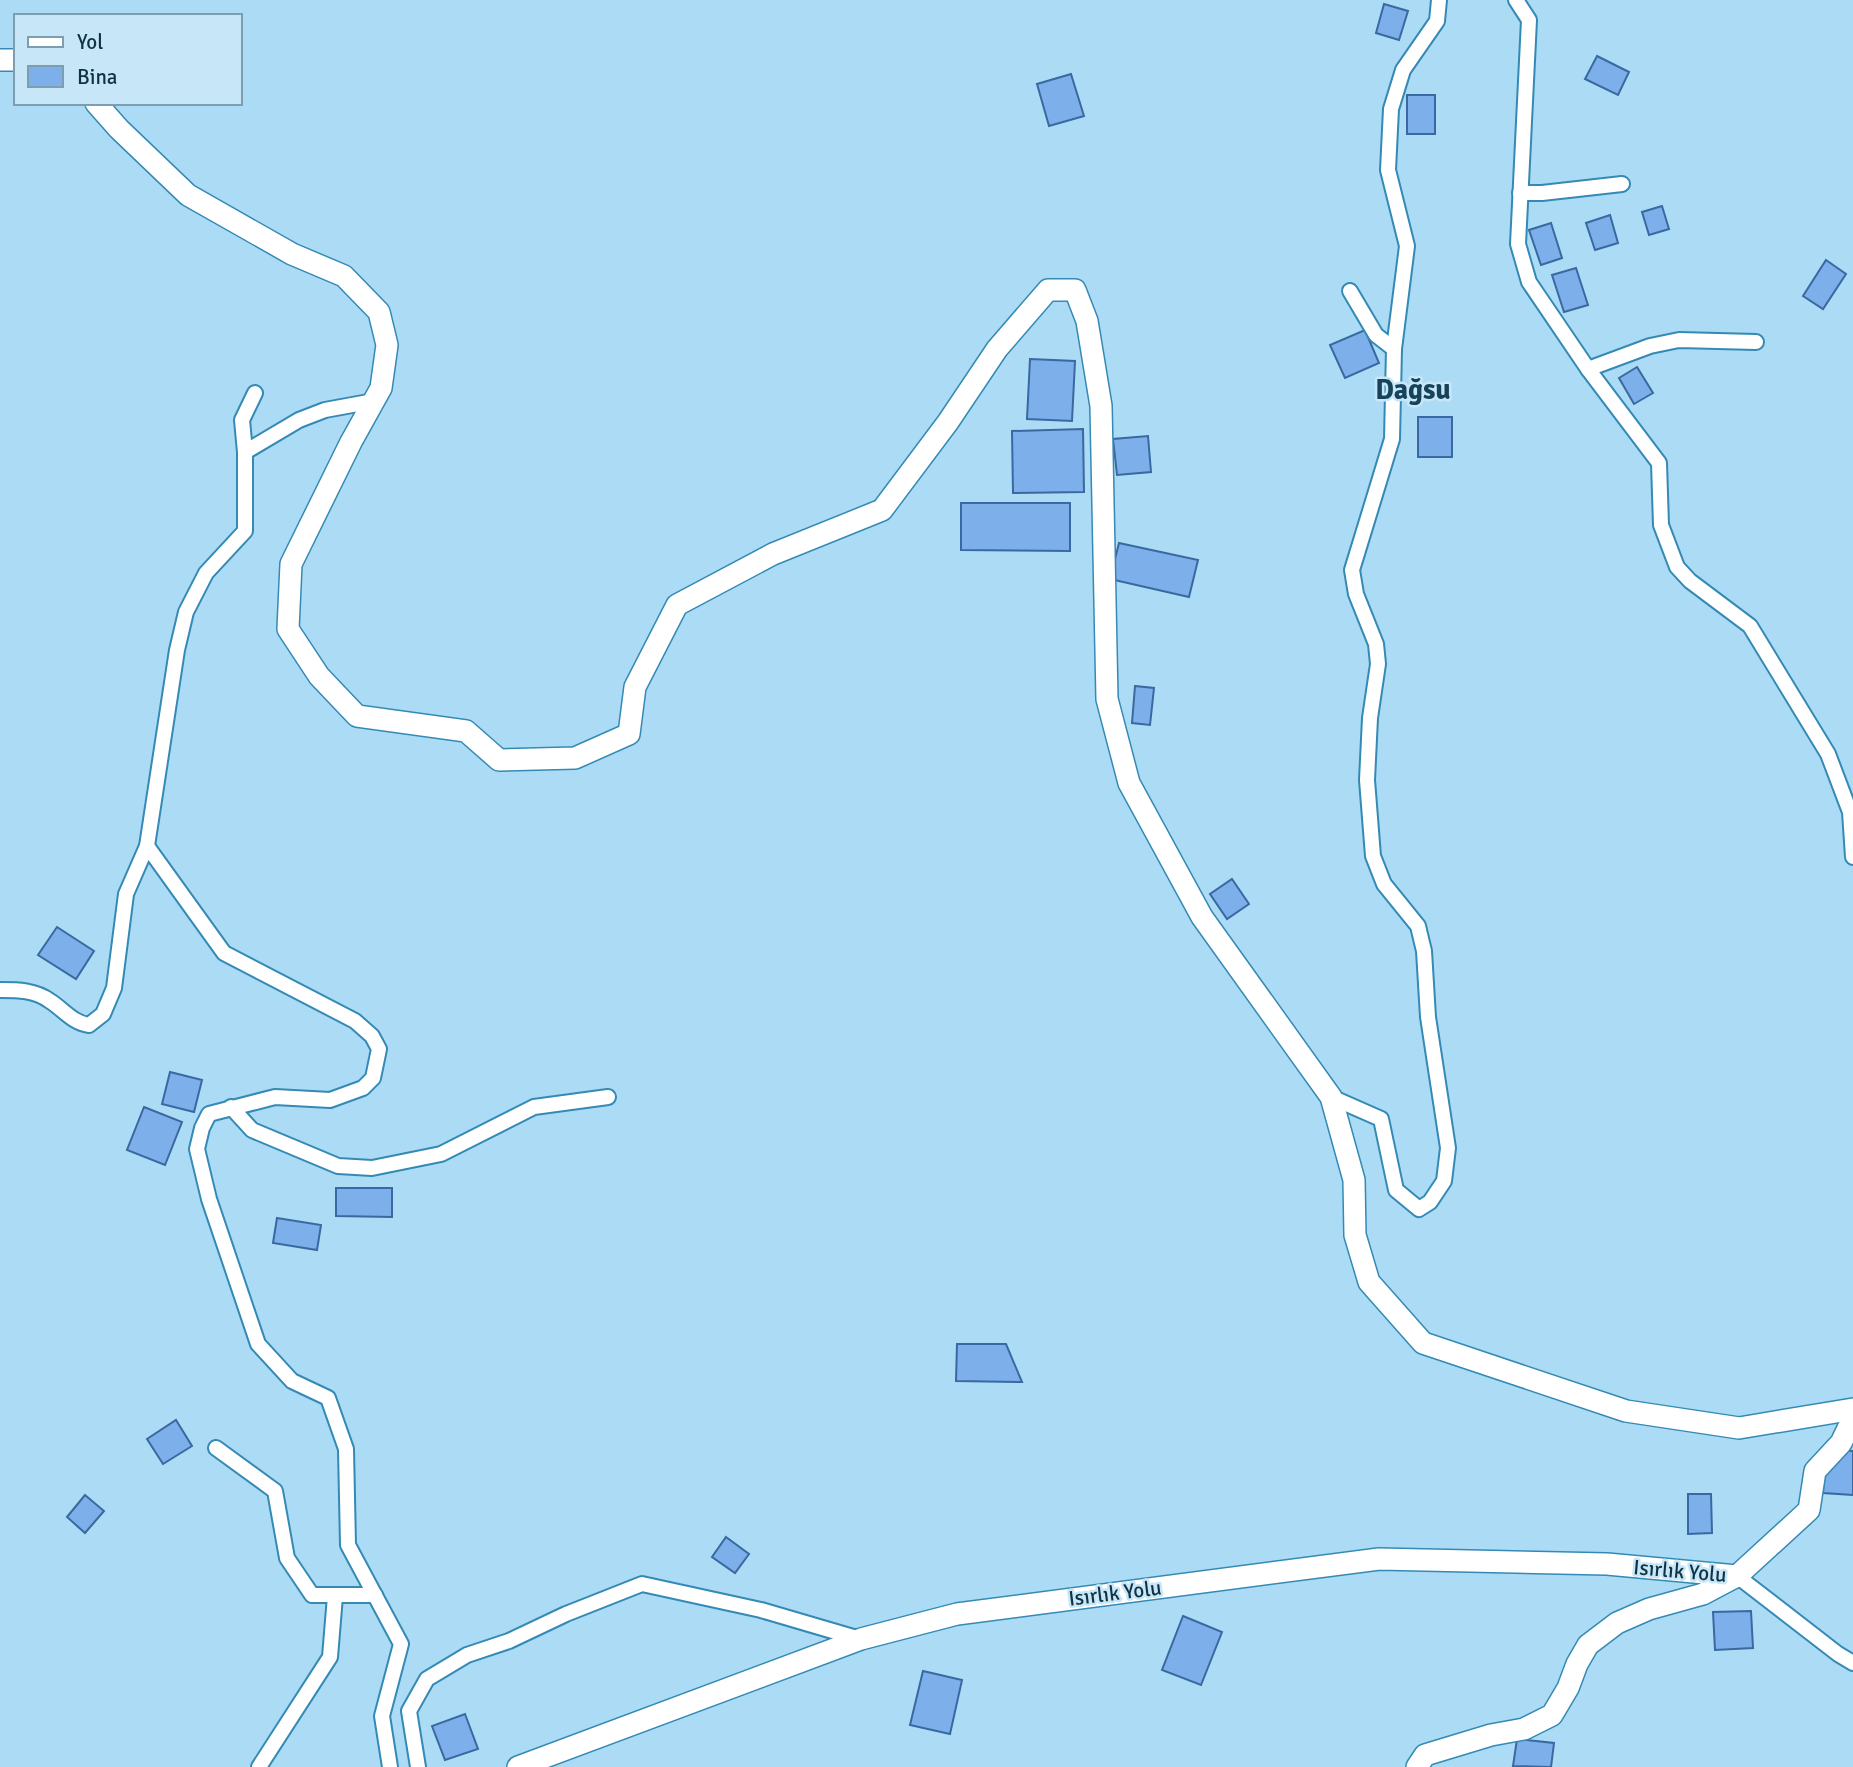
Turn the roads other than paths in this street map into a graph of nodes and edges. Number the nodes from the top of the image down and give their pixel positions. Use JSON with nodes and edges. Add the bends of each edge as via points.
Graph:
{"nodes":[{"id":1,"x":1440,"y":0,"type":"edge"},
{"id":2,"x":1516,"y":0,"type":"edge"},
{"id":3,"x":98,"y":105,"type":"edge"},
{"id":4,"x":1622,"y":184,"type":"dead end"},
{"id":5,"x":1520,"y":193,"type":"junction"},
{"id":6,"x":1350,"y":291,"type":"dead end"},
{"id":7,"x":1756,"y":342,"type":"dead end"},
{"id":8,"x":1394,"y":349,"type":"junction"},
{"id":9,"x":1588,"y":369,"type":"junction"},
{"id":10,"x":255,"y":393,"type":"dead end"},
{"id":11,"x":374,"y":401,"type":"junction"},
{"id":12,"x":245,"y":452,"type":"junction"},
{"id":13,"x":147,"y":846,"type":"junction"},
{"id":14,"x":1853,"y":856,"type":"edge"},
{"id":15,"x":0,"y":990,"type":"edge"},
{"id":16,"x":608,"y":1097,"type":"dead end"},
{"id":17,"x":1331,"y":1097,"type":"junction"},
{"id":18,"x":231,"y":1108,"type":"junction"},
{"id":19,"x":1853,"y":1409,"type":"edge"},
{"id":20,"x":1853,"y":1418,"type":"edge"},
{"id":21,"x":216,"y":1448,"type":"dead end"},
{"id":22,"x":1737,"y":1576,"type":"junction"},
{"id":23,"x":375,"y":1595,"type":"junction"},
{"id":24,"x":335,"y":1596,"type":"junction"},
{"id":25,"x":861,"y":1639,"type":"junction"},
{"id":26,"x":1853,"y":1663,"type":"edge"},
{"id":27,"x":260,"y":1767,"type":"edge"},
{"id":28,"x":390,"y":1767,"type":"edge"},
{"id":29,"x":418,"y":1767,"type":"edge"},
{"id":30,"x":518,"y":1767,"type":"edge"},
{"id":31,"x":1417,"y":1767,"type":"edge"}],
"edges":[{"from":1,"to":8,"type":"street","via":[[1437,21],[1403,70],[1391,109],[1388,170],[1408,246]]},
{"from":2,"to":5,"type":"street","via":[[1529,20]]},
{"from":3,"to":11,"type":"street","via":[[188,195],[292,254],[344,276],[379,312],[387,345],[381,388]]},
{"from":4,"to":5,"type":"street"},
{"from":5,"to":9,"type":"street","via":[[1518,244],[1529,282]]},
{"from":6,"to":8,"type":"street","via":[[1376,335]]},
{"from":7,"to":9,"type":"street","via":[[1679,340]]},
{"from":8,"to":17,"type":"street","via":[[1392,439],[1352,570],[1378,664],[1367,780],[1373,856],[1384,884],[1418,926],[1424,951],[1428,1017],[1448,1148],[1444,1181],[1430,1202],[1419,1209],[1396,1190],[1381,1119]]},
{"from":9,"to":14,"type":"street","via":[[1659,463],[1661,525],[1677,567],[1749,626],[1828,754],[1850,813]]},
{"from":10,"to":12,"type":"street","via":[[242,421]]},
{"from":11,"to":12,"type":"street","via":[[299,420]]},
{"from":11,"to":17,"type":"street","via":[[290,564],[288,629],[319,676],[358,716],[466,732],[499,760],[575,758],[629,734],[635,687],[677,605],[773,554],[882,510],[997,349],[1048,290],[1075,290],[1087,321],[1101,406],[1107,699],[1129,783],[1202,917]]},
{"from":12,"to":13,"type":"street","via":[[245,531],[206,573],[186,612]]},
{"from":13,"to":15,"type":"street","via":[[126,894],[114,989],[103,1014],[89,1025],[79,1024],[48,999],[25,990]]},
{"from":13,"to":18,"type":"street","via":[[224,953],[355,1021],[379,1049],[373,1078],[363,1087],[330,1100],[275,1097]]},
{"from":16,"to":18,"type":"street","via":[[534,1107],[441,1154],[372,1168],[338,1166],[252,1130]]},
{"from":17,"to":19,"type":"street","via":[[1354,1180],[1355,1235],[1368,1282],[1423,1343],[1626,1411],[1740,1428]]},
{"from":18,"to":23,"type":"street","via":[[209,1114],[202,1128],[197,1149],[209,1199],[258,1344],[292,1381],[328,1398],[346,1449],[348,1545]]},
{"from":20,"to":22,"type":"street","via":[[1841,1443],[1815,1471],[1809,1510]]},
{"from":21,"to":24,"type":"street","via":[[275,1491],[287,1558],[312,1595]]},
{"from":22,"to":25,"type":"street","name":"Isırlık Yolu","via":[[1606,1564],[1379,1559],[957,1614]]},
{"from":22,"to":26,"type":"street"},
{"from":22,"to":31,"type":"street","via":[[1703,1594],[1617,1623],[1588,1645],[1552,1716],[1524,1729],[1425,1755]]},
{"from":23,"to":24,"type":"street"},
{"from":23,"to":28,"type":"street","via":[[401,1644],[382,1716]]},
{"from":24,"to":27,"type":"street","via":[[330,1657]]},
{"from":25,"to":29,"type":"street","via":[[761,1610],[642,1584],[509,1641],[467,1654],[427,1679],[409,1711]]},
{"from":25,"to":30,"type":"street","name":"Isırlık Yolu"}]}
